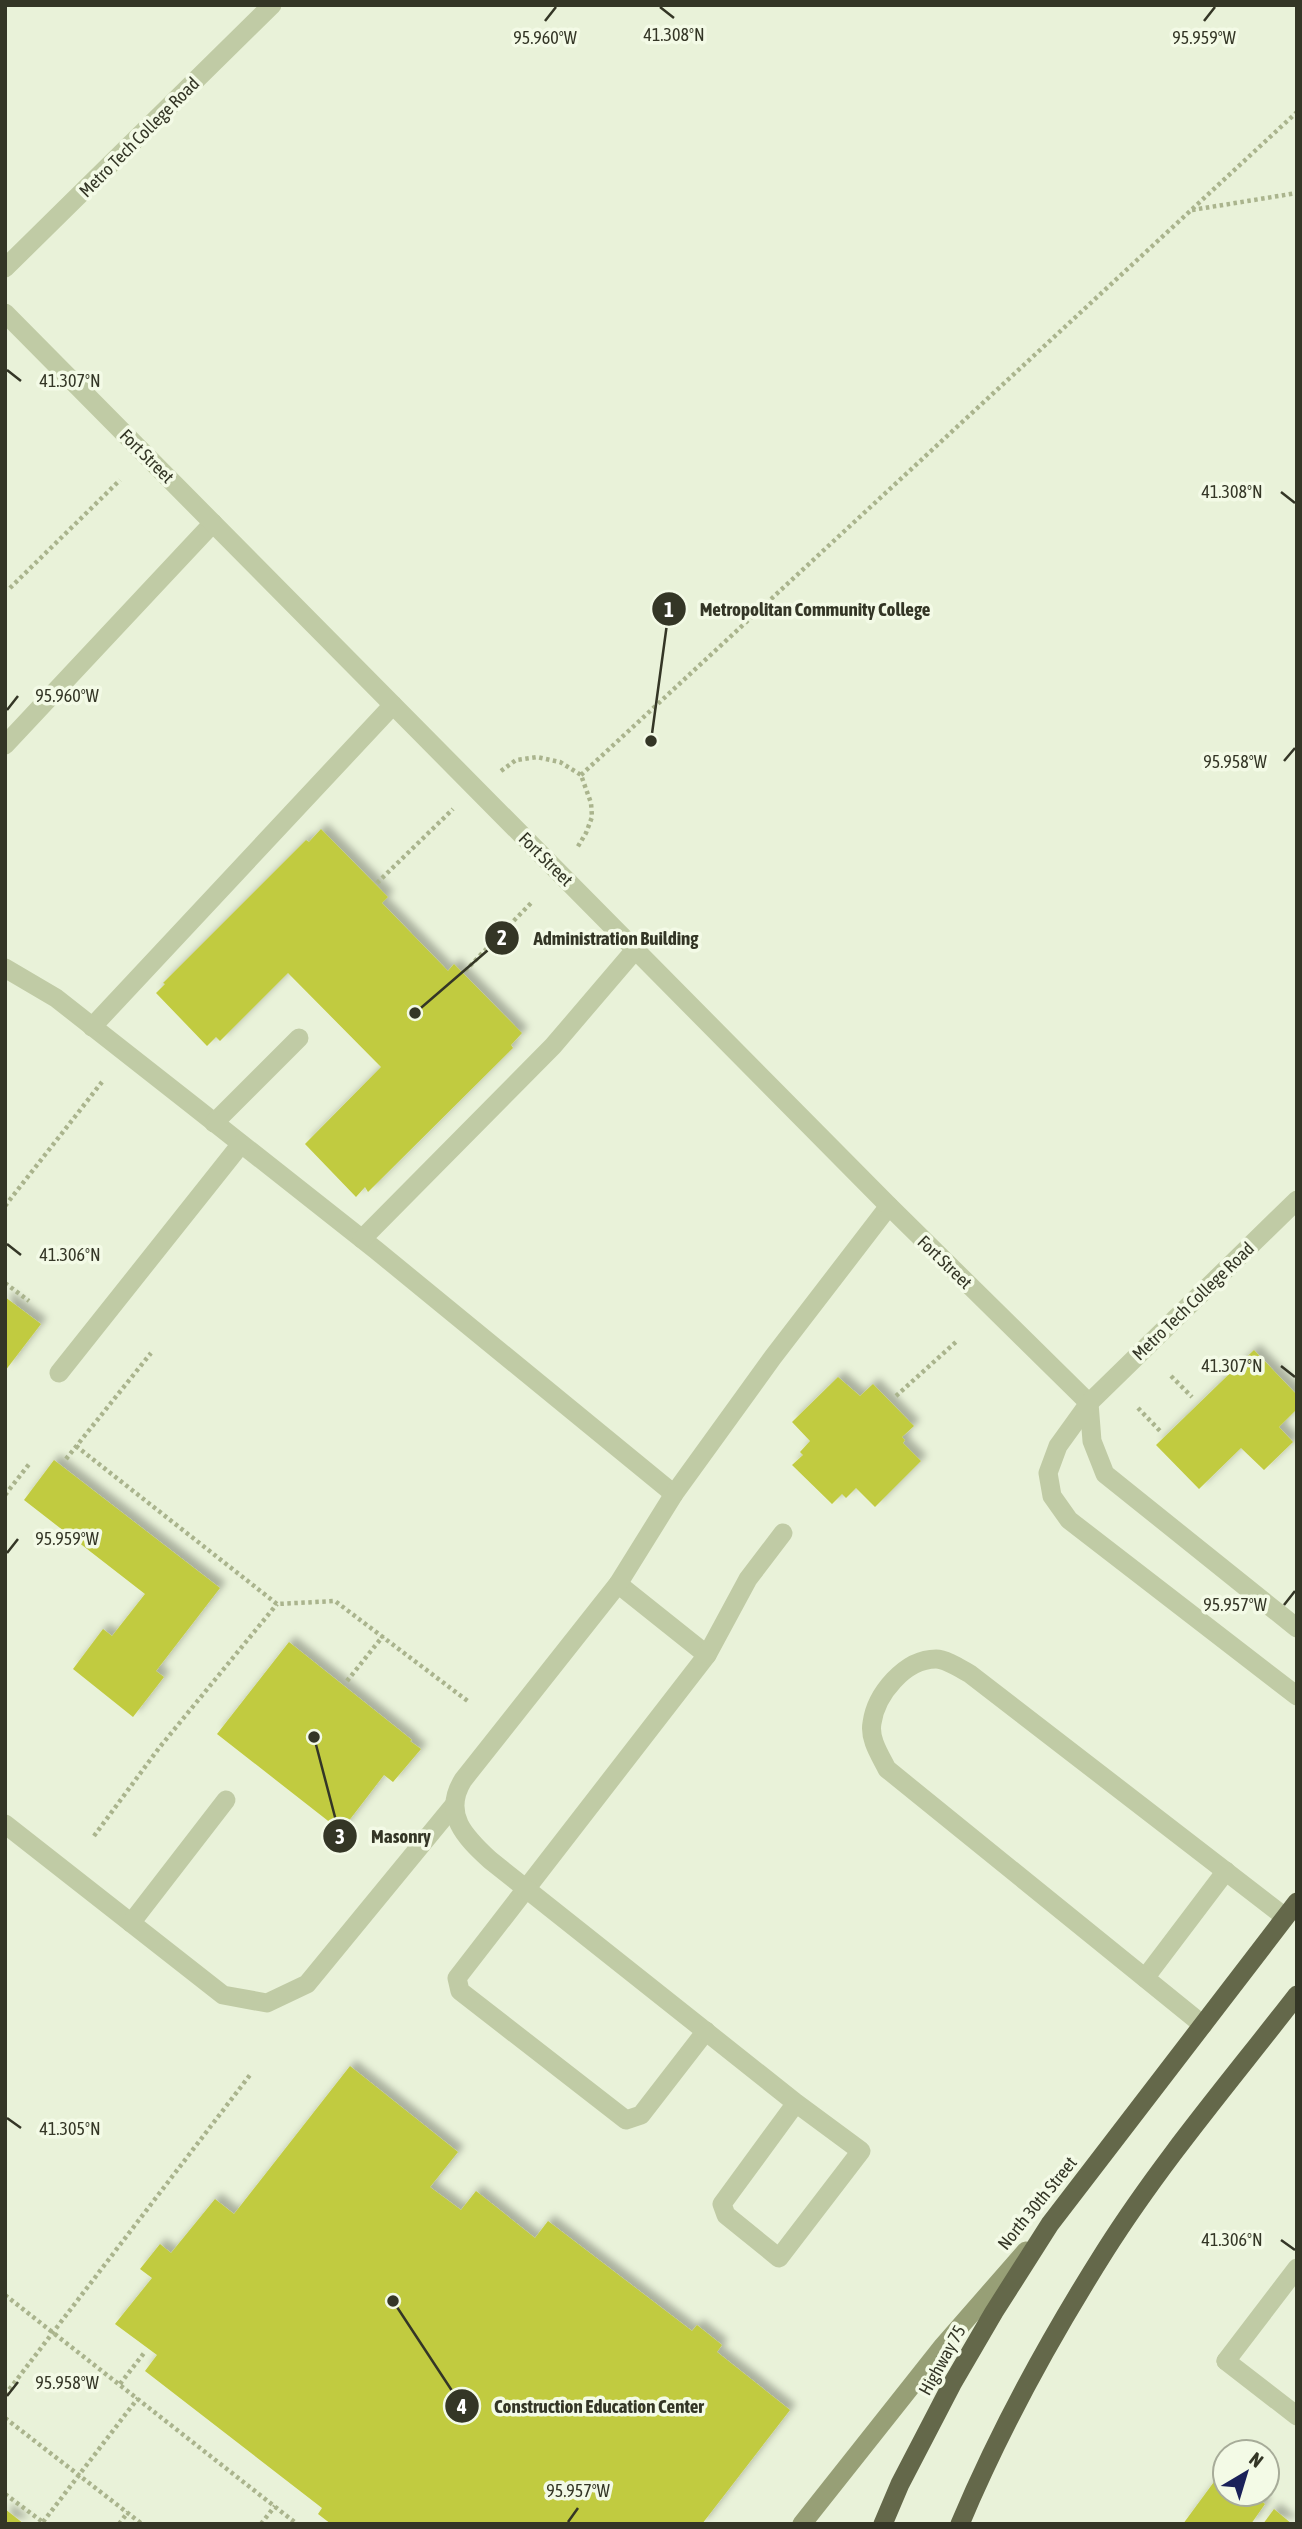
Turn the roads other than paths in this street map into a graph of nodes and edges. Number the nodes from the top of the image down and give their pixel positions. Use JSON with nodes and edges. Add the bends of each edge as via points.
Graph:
{"nodes":[{"id":1,"x":272,"y":5,"type":"edge"},
{"id":2,"x":5,"y":268,"type":"edge"},
{"id":3,"x":5,"y":313,"type":"edge"},
{"id":4,"x":213,"y":523,"type":"junction"},
{"id":5,"x":393,"y":705,"type":"junction"},
{"id":6,"x":5,"y":745,"type":"edge"},
{"id":7,"x":635,"y":950,"type":"junction"},
{"id":8,"x":5,"y":968,"type":"edge"},
{"id":9,"x":92,"y":1027,"type":"junction"},
{"id":10,"x":299,"y":1038,"type":"dead end"},
{"id":11,"x":215,"y":1123,"type":"junction"},
{"id":12,"x":241,"y":1143,"type":"junction"},
{"id":13,"x":1297,"y":1200,"type":"edge"},
{"id":14,"x":889,"y":1206,"type":"junction"},
{"id":15,"x":362,"y":1239,"type":"junction"},
{"id":16,"x":59,"y":1373,"type":"dead end"},
{"id":17,"x":1089,"y":1403,"type":"junction"},
{"id":18,"x":674,"y":1494,"type":"junction"},
{"id":19,"x":783,"y":1533,"type":"dead end"},
{"id":20,"x":618,"y":1584,"type":"junction"},
{"id":21,"x":1297,"y":1628,"type":"edge"},
{"id":22,"x":707,"y":1656,"type":"junction"},
{"id":23,"x":1297,"y":1696,"type":"edge"},
{"id":24,"x":226,"y":1800,"type":"dead end"},
{"id":25,"x":454,"y":1805,"type":"junction"},
{"id":26,"x":5,"y":1824,"type":"edge"},
{"id":27,"x":1226,"y":1871,"type":"junction"},
{"id":28,"x":526,"y":1889,"type":"junction"},
{"id":29,"x":1291,"y":1910,"type":"edge"},
{"id":30,"x":131,"y":1923,"type":"junction"},
{"id":31,"x":1145,"y":1978,"type":"junction"},
{"id":32,"x":1297,"y":1995,"type":"edge"},
{"id":33,"x":1203,"y":2025,"type":"junction"},
{"id":34,"x":706,"y":2031,"type":"junction"},
{"id":35,"x":796,"y":2103,"type":"junction"},
{"id":36,"x":1050,"y":2224,"type":"junction"},
{"id":37,"x":1297,"y":2268,"type":"edge"},
{"id":38,"x":1297,"y":2416,"type":"edge"},
{"id":39,"x":802,"y":2524,"type":"edge"},
{"id":40,"x":883,"y":2524,"type":"edge"},
{"id":41,"x":960,"y":2524,"type":"edge"}],
"edges":[{"from":1,"to":2,"type":"street","name":"Metro Tech College Road"},
{"from":3,"to":4,"type":"street","name":"Fort Street"},
{"from":4,"to":5,"type":"street","name":"Fort Street"},
{"from":4,"to":6,"type":"street"},
{"from":5,"to":7,"type":"street","name":"Fort Street"},
{"from":5,"to":9,"type":"street"},
{"from":7,"to":14,"type":"street","name":"Fort Street"},
{"from":7,"to":15,"type":"street","via":[[553,1046]]},
{"from":8,"to":9,"type":"street","via":[[56,998]]},
{"from":9,"to":11,"type":"street"},
{"from":10,"to":11,"type":"street"},
{"from":11,"to":12,"type":"street"},
{"from":12,"to":15,"type":"street"},
{"from":12,"to":16,"type":"street"},
{"from":13,"to":17,"type":"street","name":"Metro Tech College Road"},
{"from":14,"to":17,"type":"street","name":"Fort Street"},
{"from":14,"to":18,"type":"street"},
{"from":15,"to":18,"type":"street"},
{"from":17,"to":21,"type":"street","via":[[1092,1441],[1105,1474]]},
{"from":17,"to":23,"type":"street","via":[[1058,1446],[1048,1473],[1052,1496],[1069,1520]]},
{"from":18,"to":20,"type":"street"},
{"from":19,"to":22,"type":"street","via":[[748,1579]]},
{"from":20,"to":22,"type":"street"},
{"from":20,"to":25,"type":"street","via":[[463,1780]]},
{"from":22,"to":28,"type":"street"},
{"from":24,"to":30,"type":"street"},
{"from":25,"to":28,"type":"street","via":[[471,1843]]},
{"from":25,"to":30,"type":"street","via":[[307,1984],[267,2003],[223,1995]]},
{"from":26,"to":30,"type":"street"},
{"from":27,"to":29,"type":"street"},
{"from":27,"to":31,"type":"street"},
{"from":27,"to":31,"type":"street","via":[[970,1674],[939,1658],[915,1662],[899,1674],[879,1702],[871,1724],[874,1743],[887,1769]]},
{"from":28,"to":34,"type":"street"},
{"from":28,"to":34,"type":"street","via":[[457,1978],[460,1991],[626,2120],[641,2115]]},
{"from":29,"to":33,"type":"highway","name":"North 30th Street"},
{"from":31,"to":33,"type":"street"},
{"from":32,"to":41,"type":"highway","via":[[1106,2249],[982,2471]]},
{"from":33,"to":36,"type":"highway","name":"North 30th Street"},
{"from":34,"to":35,"type":"street"},
{"from":35,"to":35,"type":"street","via":[[861,2151],[779,2258],[726,2216],[722,2204]]},
{"from":36,"to":39,"type":"main road","name":"North 30th Street","via":[[943,2346]]},
{"from":36,"to":40,"type":"highway","name":"Highway 75","via":[[952,2384]]},
{"from":37,"to":38,"type":"street","via":[[1226,2361]]}]}
